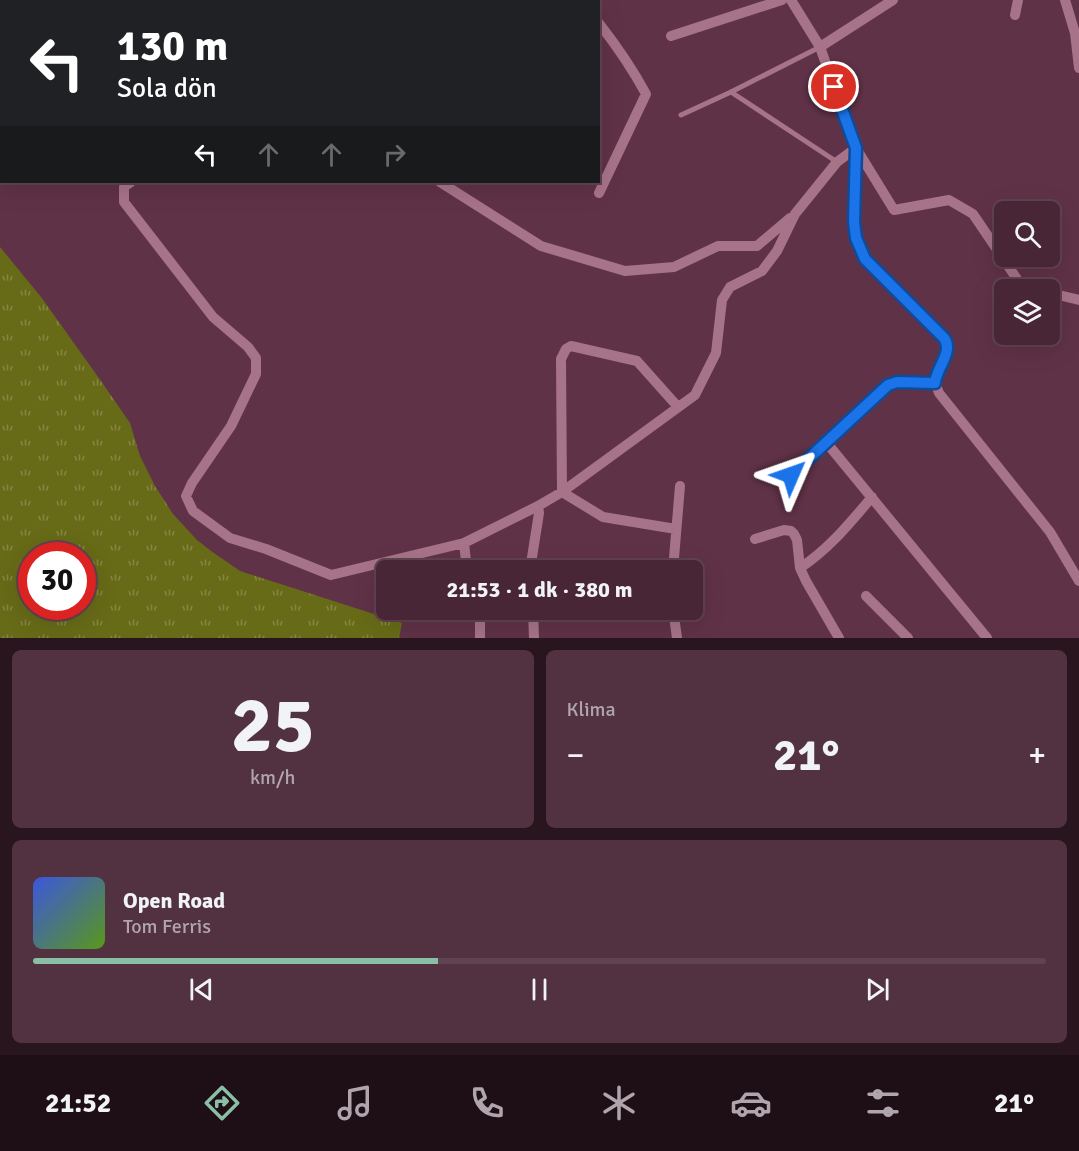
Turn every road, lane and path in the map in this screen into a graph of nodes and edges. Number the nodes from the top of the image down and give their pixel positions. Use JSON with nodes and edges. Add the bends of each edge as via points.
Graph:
{"nodes":[{"id":1,"x":782,"y":0,"type":"edge"},
{"id":2,"x":791,"y":0,"type":"edge"},
{"id":3,"x":893,"y":0,"type":"edge"},
{"id":4,"x":1018,"y":0,"type":"edge"},
{"id":5,"x":1065,"y":0,"type":"edge"},
{"id":6,"x":1015,"y":15,"type":"dead end"},
{"id":7,"x":600,"y":25,"type":"edge"},
{"id":8,"x":671,"y":36,"type":"dead end"},
{"id":9,"x":820,"y":47,"type":"junction"},
{"id":10,"x":1079,"y":68,"type":"edge"},
{"id":11,"x":731,"y":92,"type":"junction"},
{"id":12,"x":681,"y":115,"type":"dead end"},
{"id":13,"x":856,"y":148,"type":"junction"},
{"id":14,"x":837,"y":162,"type":"junction"},
{"id":15,"x":130,"y":183,"type":"edge"},
{"id":16,"x":442,"y":183,"type":"edge"},
{"id":17,"x":599,"y":194,"type":"dead end"},
{"id":18,"x":795,"y":214,"type":"junction"},
{"id":19,"x":1017,"y":279,"type":"edge"},
{"id":20,"x":1060,"y":295,"type":"edge"},
{"id":21,"x":1079,"y":300,"type":"edge"},
{"id":22,"x":935,"y":383,"type":"junction"},
{"id":23,"x":678,"y":407,"type":"junction"},
{"id":24,"x":826,"y":442,"type":"junction"},
{"id":25,"x":791,"y":475,"type":"dead end"},
{"id":26,"x":680,"y":486,"type":"dead end"},
{"id":27,"x":562,"y":492,"type":"junction"},
{"id":28,"x":872,"y":497,"type":"junction"},
{"id":29,"x":537,"y":506,"type":"junction"},
{"id":30,"x":676,"y":529,"type":"junction"},
{"id":31,"x":755,"y":539,"type":"dead end"},
{"id":32,"x":464,"y":543,"type":"junction"},
{"id":33,"x":465,"y":560,"type":"edge"},
{"id":34,"x":532,"y":560,"type":"edge"},
{"id":35,"x":674,"y":560,"type":"edge"},
{"id":36,"x":800,"y":568,"type":"junction"},
{"id":37,"x":1079,"y":582,"type":"edge"},
{"id":38,"x":866,"y":596,"type":"dead end"},
{"id":39,"x":480,"y":620,"type":"edge"},
{"id":40,"x":533,"y":620,"type":"edge"},
{"id":41,"x":675,"y":620,"type":"edge"},
{"id":42,"x":480,"y":638,"type":"edge"},
{"id":43,"x":534,"y":638,"type":"edge"},
{"id":44,"x":677,"y":638,"type":"edge"},
{"id":45,"x":839,"y":638,"type":"edge"},
{"id":46,"x":908,"y":638,"type":"edge"},
{"id":47,"x":987,"y":638,"type":"edge"}],
"edges":[{"from":1,"to":8,"type":"street"},
{"from":2,"to":9,"type":"street"},
{"from":3,"to":9,"type":"street"},
{"from":4,"to":6,"type":"street"},
{"from":5,"to":10,"type":"street","via":[[1075,33]]},
{"from":7,"to":17,"type":"street","via":[[646,94]]},
{"from":9,"to":11,"type":"lane"},
{"from":9,"to":13,"type":"street"},
{"from":11,"to":12,"type":"lane"},
{"from":11,"to":14,"type":"lane"},
{"from":13,"to":14,"type":"street"},
{"from":13,"to":19,"type":"street","via":[[894,210],[949,200],[974,214]]},
{"from":13,"to":22,"type":"street","via":[[856,238],[865,259],[947,341],[948,349]]},
{"from":14,"to":18,"type":"street"},
{"from":15,"to":32,"type":"street","via":[[124,187],[124,202],[213,317],[256,358],[256,375],[231,426],[186,496],[193,511],[230,538],[331,575]]},
{"from":16,"to":18,"type":"street","via":[[541,246],[625,271],[674,267],[718,246],[757,246]]},
{"from":18,"to":23,"type":"street","via":[[762,271],[730,287],[722,300],[716,353],[695,395]]},
{"from":20,"to":21,"type":"street"},
{"from":22,"to":24,"type":"street","via":[[888,385]]},
{"from":22,"to":37,"type":"street","via":[[1050,532]]},
{"from":23,"to":27,"type":"street"},
{"from":23,"to":27,"type":"street","via":[[637,361],[571,346],[566,349],[561,359]]},
{"from":24,"to":25,"type":"street"},
{"from":24,"to":28,"type":"street"},
{"from":26,"to":30,"type":"street"},
{"from":27,"to":29,"type":"street"},
{"from":27,"to":30,"type":"street","via":[[603,517]]},
{"from":28,"to":36,"type":"street","via":[[837,539]]},
{"from":28,"to":47,"type":"street"},
{"from":29,"to":32,"type":"street"},
{"from":29,"to":34,"type":"street"},
{"from":30,"to":35,"type":"street"},
{"from":31,"to":36,"type":"street","via":[[791,531],[797,540]]},
{"from":32,"to":33,"type":"street"},
{"from":36,"to":45,"type":"street"},
{"from":38,"to":46,"type":"street"},
{"from":39,"to":42,"type":"street"},
{"from":40,"to":43,"type":"street"},
{"from":41,"to":44,"type":"street"}]}
